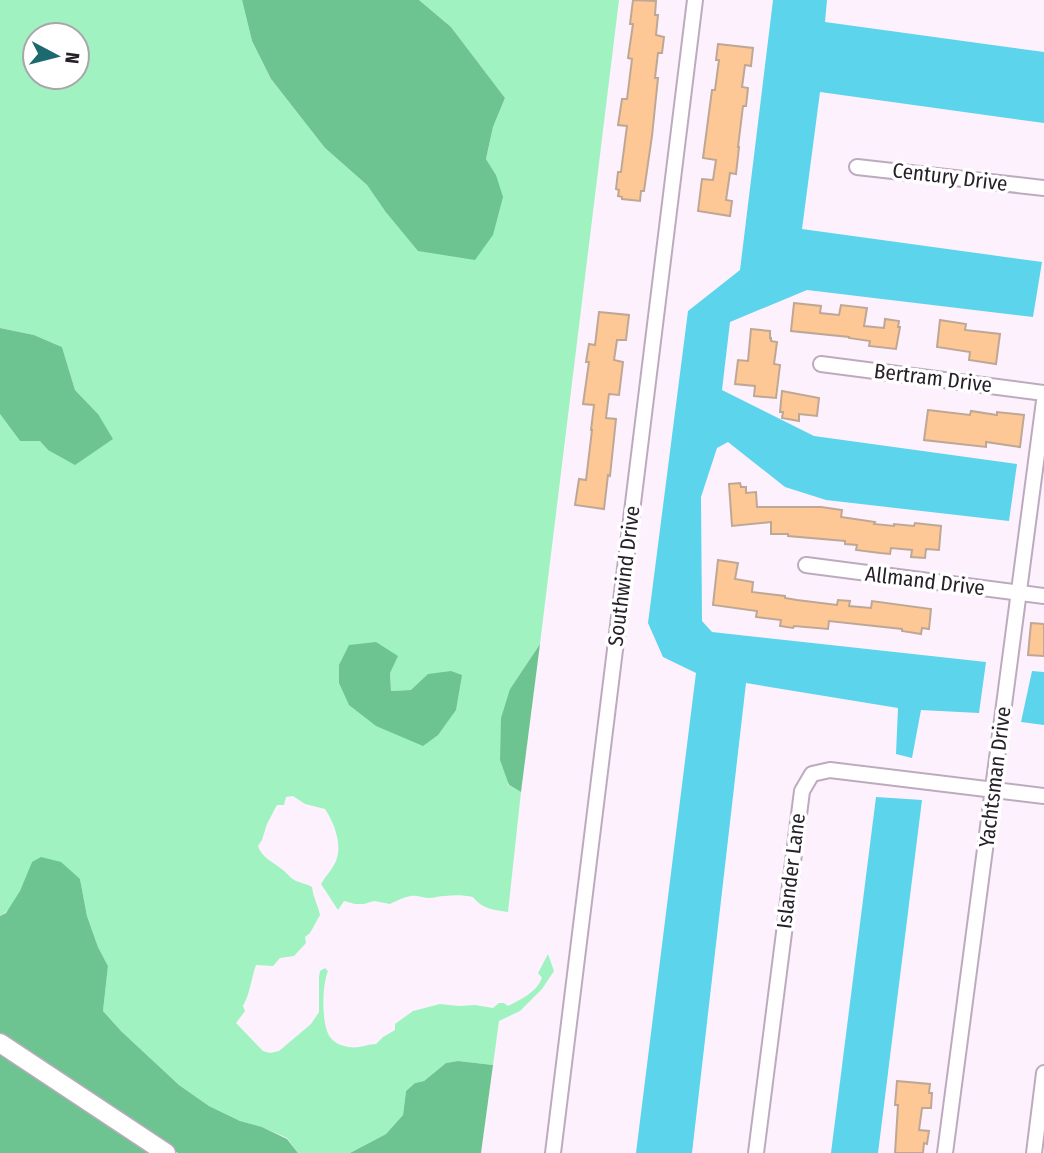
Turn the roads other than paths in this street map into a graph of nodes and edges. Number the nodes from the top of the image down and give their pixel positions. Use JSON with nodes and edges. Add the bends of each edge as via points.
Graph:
{"nodes":[{"id":1,"x":695,"y":0,"type":"edge"},
{"id":2,"x":857,"y":167,"type":"dead end"},
{"id":3,"x":1044,"y":188,"type":"edge"},
{"id":4,"x":821,"y":363,"type":"dead end"},
{"id":5,"x":1044,"y":393,"type":"edge"},
{"id":6,"x":1044,"y":401,"type":"edge"},
{"id":7,"x":806,"y":565,"type":"dead end"},
{"id":8,"x":1018,"y":593,"type":"junction"},
{"id":9,"x":1044,"y":596,"type":"edge"},
{"id":10,"x":993,"y":790,"type":"junction"},
{"id":11,"x":1044,"y":796,"type":"edge"},
{"id":12,"x":0,"y":1043,"type":"edge"},
{"id":13,"x":1044,"y":1073,"type":"edge"},
{"id":14,"x":166,"y":1153,"type":"edge"},
{"id":15,"x":552,"y":1153,"type":"edge"},
{"id":16,"x":755,"y":1153,"type":"edge"},
{"id":17,"x":944,"y":1153,"type":"edge"},
{"id":18,"x":1034,"y":1153,"type":"edge"}],
"edges":[{"from":1,"to":15,"type":"street","name":"Southwind Drive"},
{"from":2,"to":3,"type":"street","name":"Century Drive"},
{"from":4,"to":5,"type":"street","name":"Bertram Drive"},
{"from":6,"to":8,"type":"street","name":"Yachtsman Drive"},
{"from":7,"to":8,"type":"street","name":"Allmand Drive"},
{"from":8,"to":9,"type":"street","name":"Allmand Drive"},
{"from":8,"to":10,"type":"street","name":"Yachtsman Drive"},
{"from":10,"to":11,"type":"street","name":"Islander Lane"},
{"from":10,"to":16,"type":"street","name":"Islander Lane","via":[[830,770],[813,774],[802,791]]},
{"from":10,"to":17,"type":"street","name":"Yachtsman Drive"},
{"from":12,"to":14,"type":"street"},
{"from":13,"to":18,"type":"street"}]}
